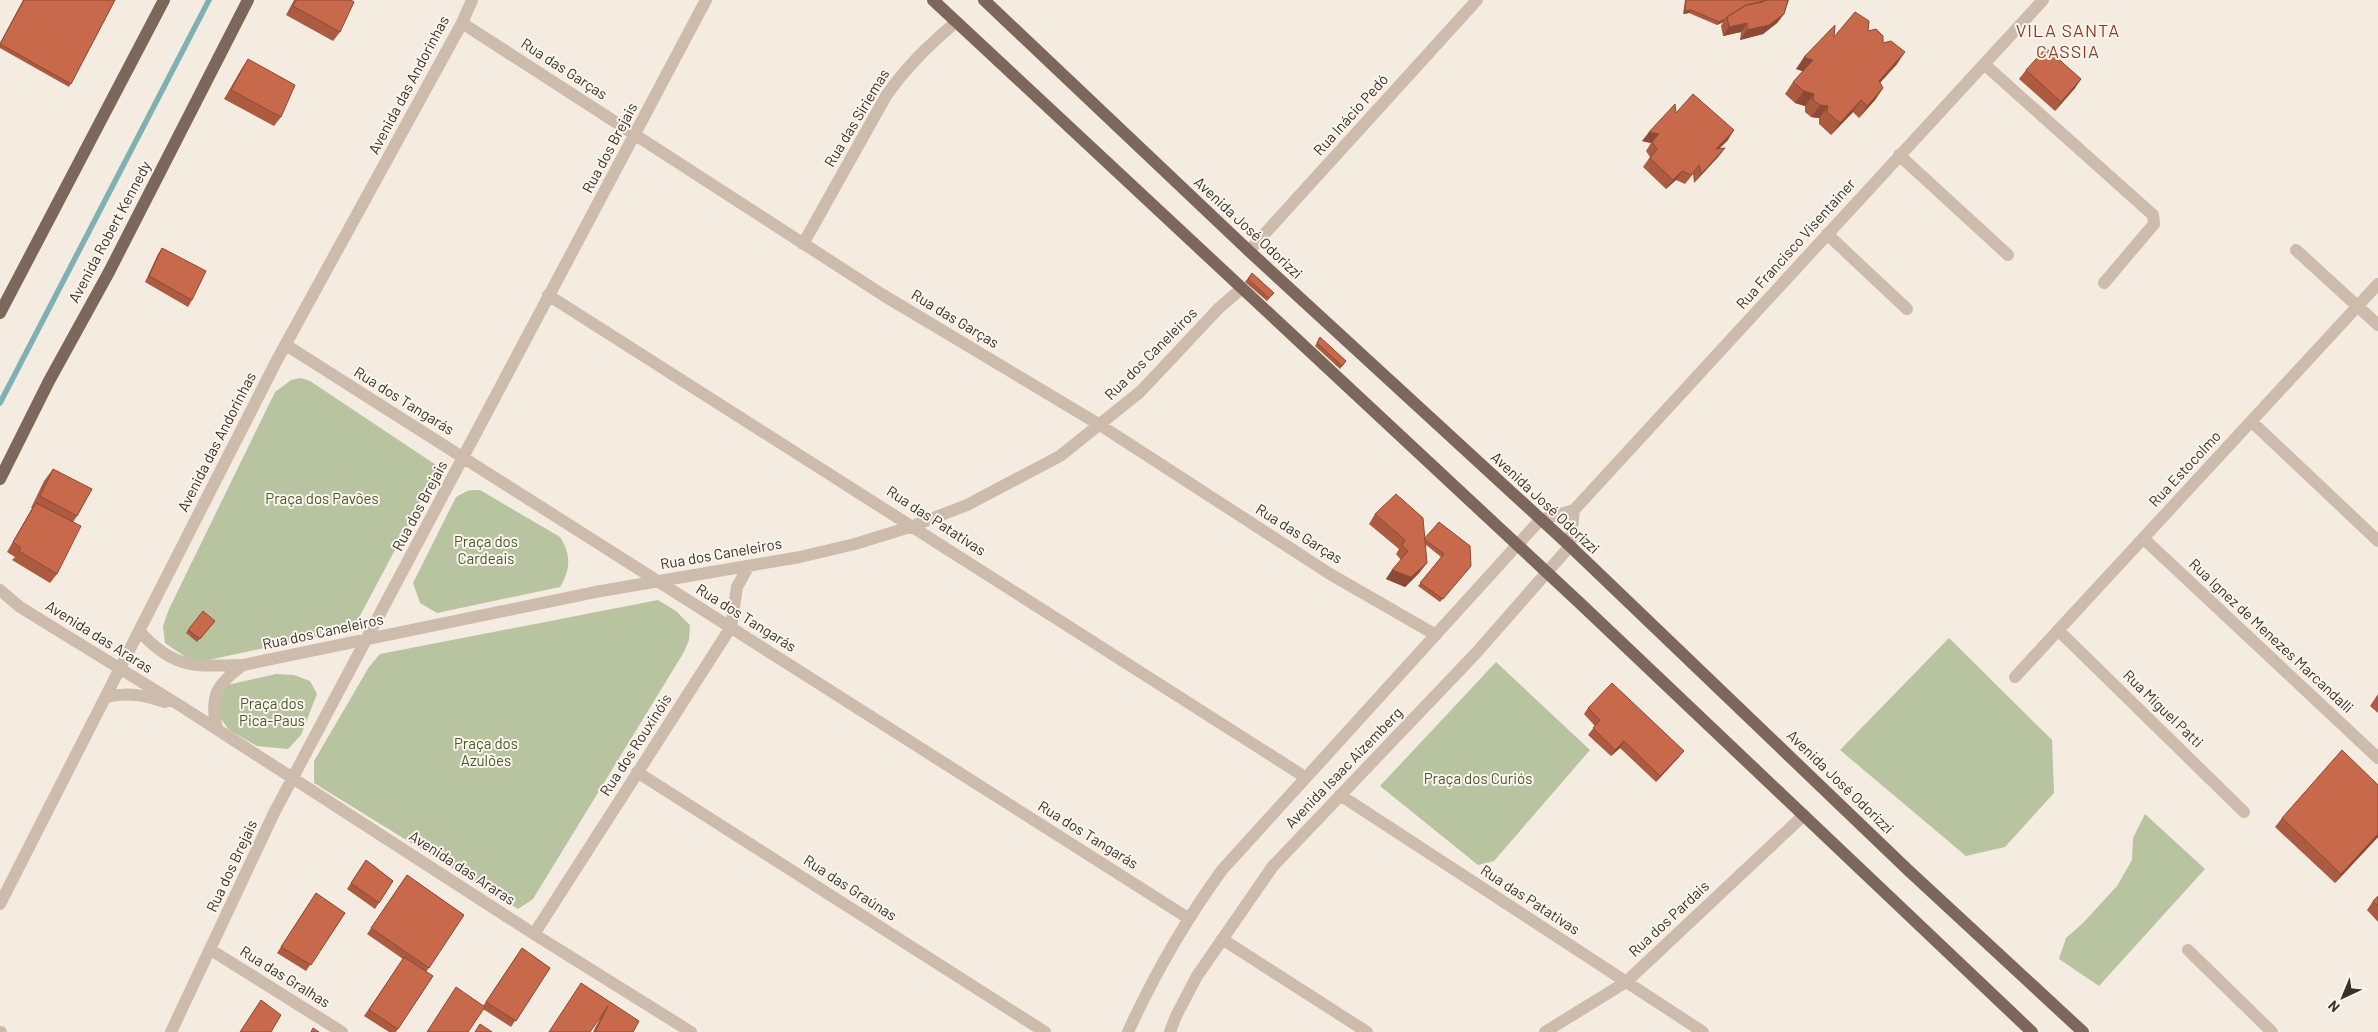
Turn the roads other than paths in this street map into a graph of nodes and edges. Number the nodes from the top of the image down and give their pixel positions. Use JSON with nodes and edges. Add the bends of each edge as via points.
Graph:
{"nodes":[{"id":1,"x":164,"y":0,"type":"edge"},
{"id":2,"x":248,"y":0,"type":"edge"},
{"id":3,"x":472,"y":0,"type":"edge"},
{"id":4,"x":706,"y":0,"type":"edge"},
{"id":5,"x":926,"y":0,"type":"edge"},
{"id":6,"x":933,"y":0,"type":"edge"},
{"id":7,"x":984,"y":0,"type":"edge"},
{"id":8,"x":1478,"y":0,"type":"edge"},
{"id":9,"x":2043,"y":0,"type":"edge"},
{"id":10,"x":944,"y":10,"type":"junction"},
{"id":11,"x":956,"y":22,"type":"junction"},
{"id":12,"x":462,"y":23,"type":"junction"},
{"id":13,"x":1984,"y":64,"type":"junction"},
{"id":14,"x":636,"y":134,"type":"junction"},
{"id":15,"x":1899,"y":156,"type":"junction"},
{"id":16,"x":1827,"y":234,"type":"junction"},
{"id":17,"x":803,"y":244,"type":"junction"},
{"id":18,"x":2296,"y":250,"type":"dead end"},
{"id":19,"x":1249,"y":251,"type":"junction"},
{"id":20,"x":2008,"y":255,"type":"dead end"},
{"id":21,"x":2104,"y":283,"type":"dead end"},
{"id":22,"x":2378,"y":284,"type":"edge"},
{"id":23,"x":1241,"y":289,"type":"junction"},
{"id":24,"x":548,"y":295,"type":"junction"},
{"id":25,"x":2358,"y":306,"type":"junction"},
{"id":26,"x":1907,"y":309,"type":"dead end"},
{"id":27,"x":0,"y":313,"type":"edge"},
{"id":28,"x":2378,"y":324,"type":"edge"},
{"id":29,"x":286,"y":345,"type":"junction"},
{"id":30,"x":2252,"y":422,"type":"junction"},
{"id":31,"x":1100,"y":425,"type":"junction"},
{"id":32,"x":464,"y":458,"type":"junction"},
{"id":33,"x":0,"y":479,"type":"edge"},
{"id":34,"x":1574,"y":510,"type":"junction"},
{"id":35,"x":1540,"y":520,"type":"junction"},
{"id":36,"x":913,"y":526,"type":"junction"},
{"id":37,"x":2142,"y":538,"type":"junction"},
{"id":38,"x":2378,"y":541,"type":"edge"},
{"id":39,"x":1518,"y":545,"type":"junction"},
{"id":40,"x":1570,"y":546,"type":"junction"},
{"id":41,"x":748,"y":567,"type":"junction"},
{"id":42,"x":1547,"y":572,"type":"junction"},
{"id":43,"x":660,"y":582,"type":"junction"},
{"id":44,"x":0,"y":590,"type":"edge"},
{"id":45,"x":731,"y":628,"type":"junction"},
{"id":46,"x":2058,"y":630,"type":"junction"},
{"id":47,"x":139,"y":631,"type":"junction"},
{"id":48,"x":1436,"y":635,"type":"junction"},
{"id":49,"x":366,"y":640,"type":"junction"},
{"id":50,"x":243,"y":665,"type":"junction"},
{"id":51,"x":121,"y":669,"type":"junction"},
{"id":52,"x":2015,"y":677,"type":"dead end"},
{"id":53,"x":107,"y":697,"type":"junction"},
{"id":54,"x":184,"y":708,"type":"junction"},
{"id":55,"x":217,"y":729,"type":"junction"},
{"id":56,"x":2378,"y":758,"type":"edge"},
{"id":57,"x":637,"y":772,"type":"junction"},
{"id":58,"x":1305,"y":777,"type":"junction"},
{"id":59,"x":292,"y":778,"type":"junction"},
{"id":60,"x":1340,"y":795,"type":"junction"},
{"id":61,"x":2244,"y":812,"type":"dead end"},
{"id":62,"x":1804,"y":815,"type":"junction"},
{"id":63,"x":0,"y":904,"type":"edge"},
{"id":64,"x":1188,"y":918,"type":"junction"},
{"id":65,"x":534,"y":934,"type":"junction"},
{"id":66,"x":1222,"y":939,"type":"junction"},
{"id":67,"x":211,"y":950,"type":"junction"},
{"id":68,"x":2188,"y":950,"type":"dead end"},
{"id":69,"x":1626,"y":982,"type":"junction"},
{"id":70,"x":2028,"y":1031,"type":"edge"},
{"id":71,"x":171,"y":1032,"type":"edge"},
{"id":72,"x":342,"y":1032,"type":"edge"},
{"id":73,"x":691,"y":1032,"type":"edge"},
{"id":74,"x":1045,"y":1032,"type":"edge"},
{"id":75,"x":1128,"y":1032,"type":"edge"},
{"id":76,"x":1170,"y":1032,"type":"edge"},
{"id":77,"x":1367,"y":1032,"type":"edge"},
{"id":78,"x":1545,"y":1032,"type":"edge"},
{"id":79,"x":1703,"y":1032,"type":"edge"},
{"id":80,"x":2083,"y":1032,"type":"edge"},
{"id":81,"x":2272,"y":1032,"type":"edge"}],
"edges":[{"from":1,"to":27,"type":"main road"},
{"from":2,"to":33,"type":"main road","name":"Avenida Robert Kennedy"},
{"from":3,"to":12,"type":"street","name":"Avenida das Andorinhas"},
{"from":4,"to":14,"type":"street","name":"Rua dos Brejais"},
{"from":5,"to":10,"type":"street"},
{"from":6,"to":10,"type":"main road"},
{"from":7,"to":19,"type":"main road","name":"Avenida José Odorizzi"},
{"from":8,"to":19,"type":"street","name":"Rua Inácio Pedó"},
{"from":9,"to":13,"type":"street","name":"Rua Francisco Visentainer"},
{"from":10,"to":11,"type":"main road"},
{"from":11,"to":17,"type":"street","name":"Rua das Siriemas","via":[[901,74]]},
{"from":11,"to":23,"type":"main road"},
{"from":12,"to":14,"type":"street","name":"Rua das Garças"},
{"from":12,"to":29,"type":"street","name":"Avenida das Andorinhas"},
{"from":13,"to":15,"type":"street","name":"Rua Francisco Visentainer"},
{"from":13,"to":21,"type":"street","via":[[2153,215],[2154,224]]},
{"from":14,"to":17,"type":"street","name":"Rua das Garças"},
{"from":14,"to":24,"type":"street","name":"Rua dos Brejais"},
{"from":15,"to":16,"type":"street","name":"Rua Francisco Visentainer"},
{"from":15,"to":20,"type":"street"},
{"from":16,"to":26,"type":"street"},
{"from":16,"to":34,"type":"street","name":"Rua Francisco Visentainer"},
{"from":17,"to":31,"type":"street","name":"Rua das Garças"},
{"from":18,"to":25,"type":"street"},
{"from":19,"to":35,"type":"main road","name":"Avenida José Odorizzi"},
{"from":22,"to":25,"type":"street","name":"Rua Estocolmo"},
{"from":23,"to":31,"type":"street","name":"Rua dos Caneleiros","via":[[1140,392]]},
{"from":23,"to":39,"type":"main road"},
{"from":24,"to":32,"type":"street","name":"Rua dos Brejais"},
{"from":24,"to":36,"type":"street","name":"Rua das Patativas"},
{"from":25,"to":28,"type":"street"},
{"from":25,"to":30,"type":"street","name":"Rua Estocolmo"},
{"from":29,"to":32,"type":"street","name":"Rua dos Tangarás"},
{"from":29,"to":47,"type":"street","name":"Avenida das Andorinhas"},
{"from":30,"to":37,"type":"street","name":"Rua Estocolmo"},
{"from":30,"to":38,"type":"street"},
{"from":31,"to":36,"type":"street","name":"Rua dos Caneleiros","via":[[1060,456],[1021,478],[967,505]]},
{"from":31,"to":48,"type":"street","name":"Rua das Garças","via":[[1330,574]]},
{"from":32,"to":43,"type":"street","name":"Rua dos Tangarás"},
{"from":32,"to":49,"type":"street","name":"Rua dos Brejais"},
{"from":34,"to":35,"type":"street"},
{"from":34,"to":40,"type":"street"},
{"from":35,"to":39,"type":"street"},
{"from":35,"to":40,"type":"main road","name":"Avenida José Odorizzi"},
{"from":36,"to":41,"type":"street","name":"Rua dos Caneleiros","via":[[855,544]]},
{"from":36,"to":58,"type":"street","name":"Rua das Patativas"},
{"from":37,"to":46,"type":"street","name":"Rua Estocolmo"},
{"from":37,"to":56,"type":"street","name":"Rua Ignez de Menezes Marcandalli"},
{"from":39,"to":42,"type":"main road"},
{"from":39,"to":48,"type":"street","name":"Avenida Isaac Aizemberg"},
{"from":40,"to":42,"type":"street","name":"Avenida Isaac Aizemberg"},
{"from":40,"to":80,"type":"main road","name":"Avenida José Odorizzi","via":[[1908,870]]},
{"from":41,"to":43,"type":"street","name":"Rua dos Caneleiros"},
{"from":41,"to":45,"type":"street","name":"Rua dos Rouxinóis","via":[[737,587]]},
{"from":42,"to":60,"type":"street","name":"Avenida Isaac Aizemberg","via":[[1477,652]]},
{"from":42,"to":62,"type":"main road"},
{"from":43,"to":45,"type":"street","name":"Rua dos Tangarás"},
{"from":43,"to":49,"type":"street","name":"Rua dos Caneleiros","via":[[595,592]]},
{"from":44,"to":51,"type":"street","name":"Avenida das Araras","via":[[20,607]]},
{"from":45,"to":57,"type":"street","name":"Rua dos Rouxinóis"},
{"from":45,"to":64,"type":"street","name":"Rua dos Tangarás"},
{"from":46,"to":52,"type":"street","name":"Rua Estocolmo"},
{"from":46,"to":61,"type":"street","name":"Rua Miguel Patti"},
{"from":47,"to":50,"type":"street","name":"Rua dos Caneleiros","via":[[161,653],[177,662]]},
{"from":47,"to":51,"type":"street","name":"Avenida das Andorinhas"},
{"from":48,"to":58,"type":"street","name":"Avenida Isaac Aizemberg"},
{"from":49,"to":50,"type":"street","name":"Rua dos Caneleiros"},
{"from":49,"to":59,"type":"street","name":"Rua dos Brejais"},
{"from":50,"to":55,"type":"street","via":[[216,690],[213,713]]},
{"from":51,"to":53,"type":"street","name":"Avenida das Andorinhas"},
{"from":51,"to":54,"type":"street","name":"Avenida das Araras"},
{"from":53,"to":54,"type":"street","name":"Avenida das Araras","via":[[140,694]]},
{"from":53,"to":63,"type":"street","name":"Avenida das Andorinhas"},
{"from":54,"to":55,"type":"street","name":"Avenida das Araras"},
{"from":55,"to":59,"type":"street","name":"Avenida das Araras"},
{"from":57,"to":65,"type":"street","name":"Rua dos Rouxinóis"},
{"from":57,"to":74,"type":"street","name":"Rua das Graúnas"},
{"from":58,"to":64,"type":"street","name":"Avenida Isaac Aizemberg","via":[[1222,870]]},
{"from":59,"to":65,"type":"street","name":"Avenida das Araras"},
{"from":59,"to":67,"type":"street","name":"Rua dos Brejais"},
{"from":60,"to":66,"type":"street","name":"Avenida Isaac Aizemberg","via":[[1273,866]]},
{"from":60,"to":69,"type":"street","name":"Rua das Patativas"},
{"from":62,"to":69,"type":"street","name":"Rua dos Pardais"},
{"from":62,"to":70,"type":"main road"},
{"from":64,"to":75,"type":"street","name":"Avenida Isaac Aizemberg"},
{"from":65,"to":73,"type":"street","name":"Avenida das Araras"},
{"from":66,"to":76,"type":"street","name":"Avenida Isaac Aizemberg","via":[[1197,976]]},
{"from":66,"to":77,"type":"street"},
{"from":67,"to":71,"type":"street","name":"Rua dos Brejais"},
{"from":67,"to":72,"type":"street","name":"Rua das Gralhas"},
{"from":68,"to":81,"type":"street"},
{"from":69,"to":78,"type":"street","name":"Rua dos Pardais"},
{"from":69,"to":79,"type":"street","name":"Rua das Patativas"}]}
